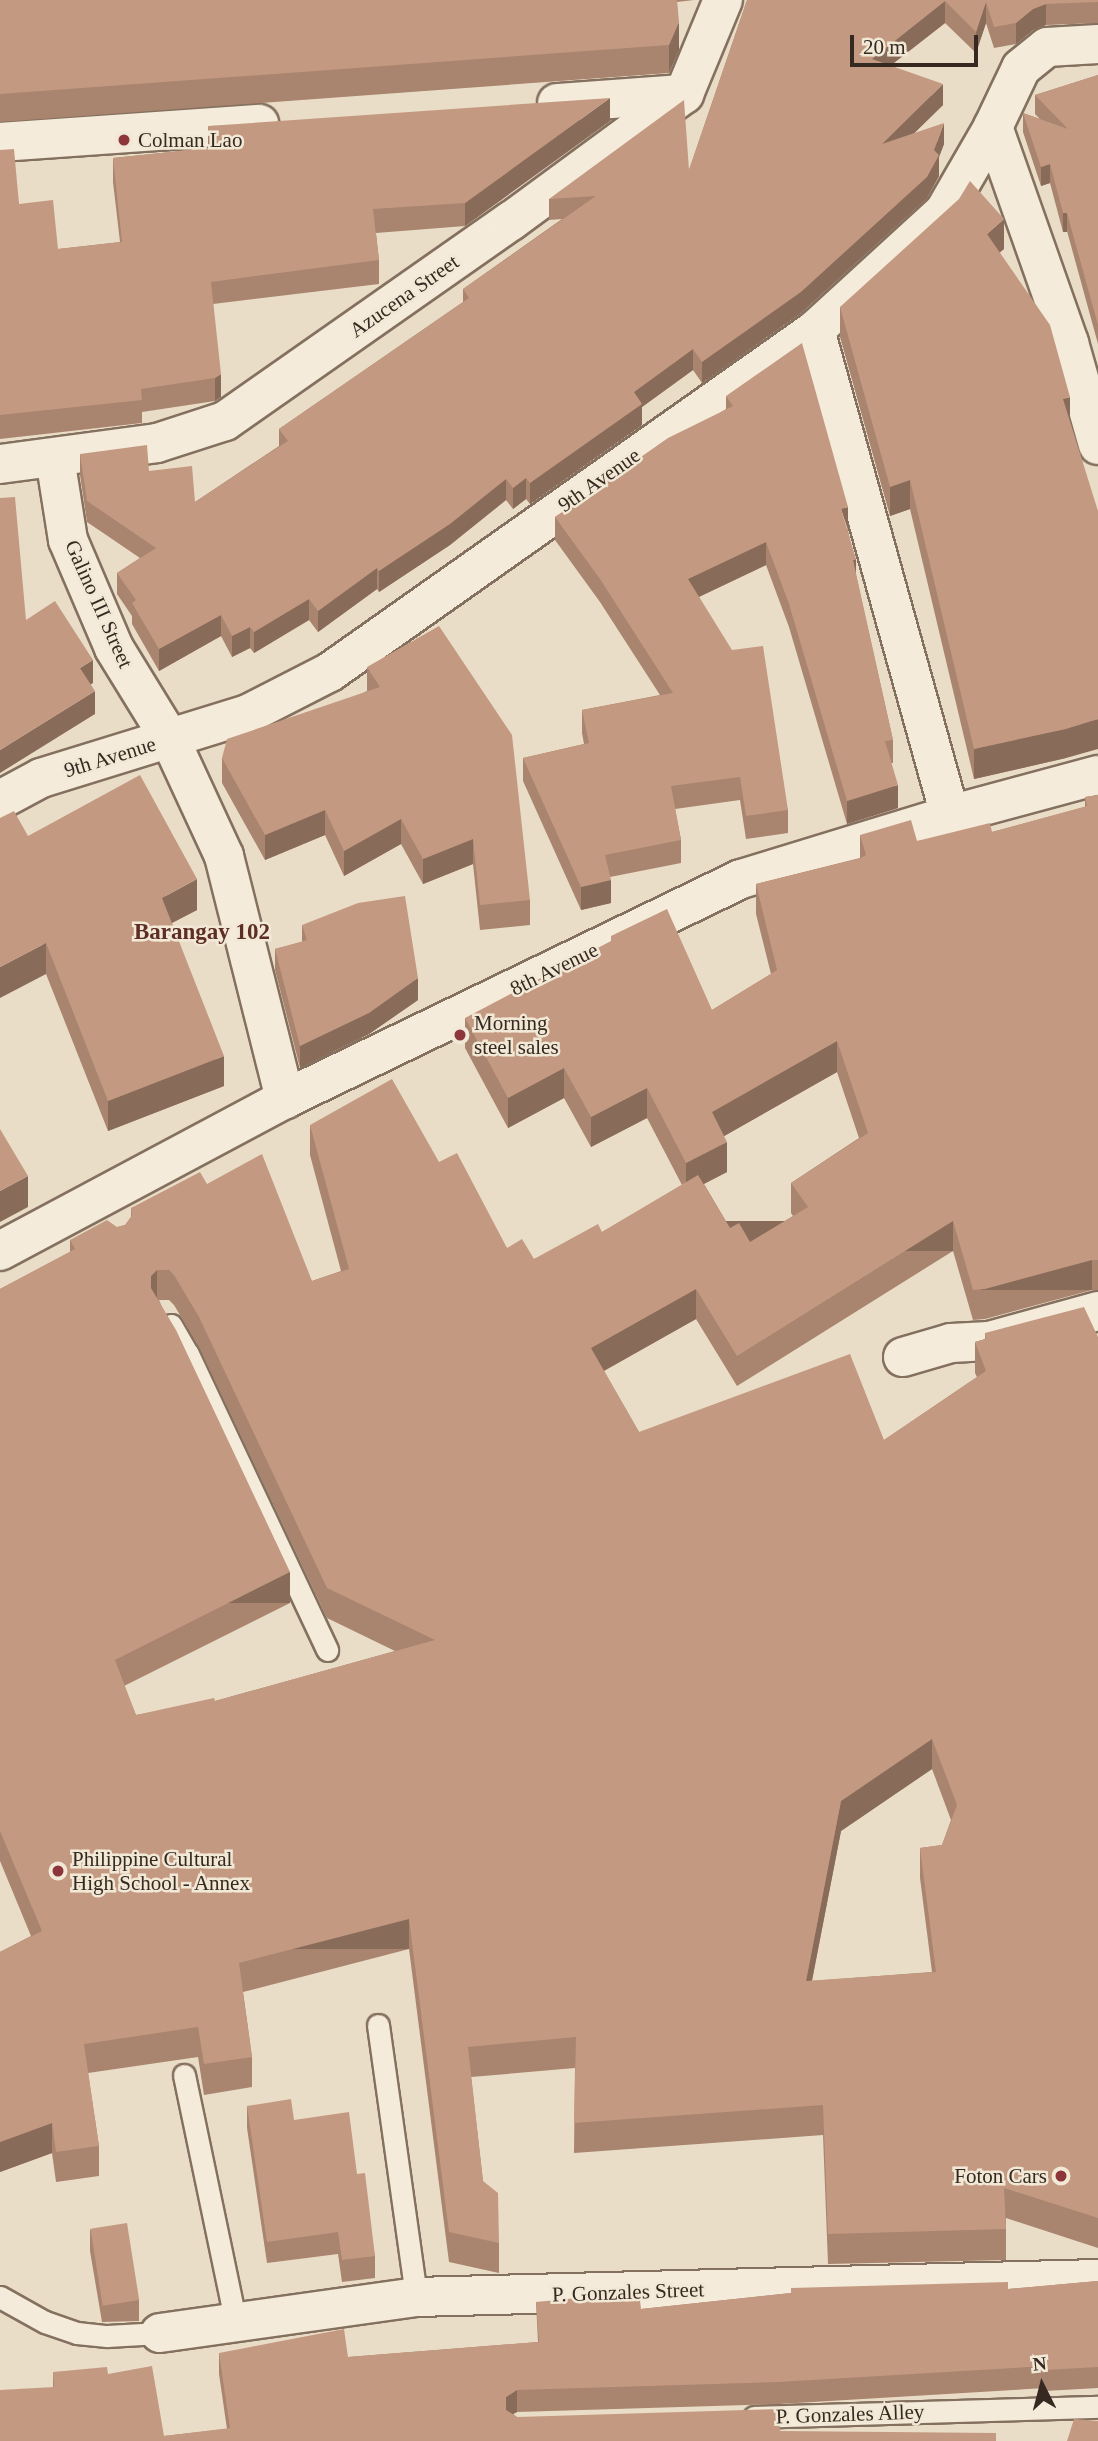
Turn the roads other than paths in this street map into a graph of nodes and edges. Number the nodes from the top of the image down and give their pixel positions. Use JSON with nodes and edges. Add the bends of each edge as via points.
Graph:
{"nodes":[{"id":1,"x":723,"y":0,"type":"edge"},
{"id":2,"x":1098,"y":44,"type":"edge"},
{"id":3,"x":684,"y":94,"type":"junction"},
{"id":4,"x":516,"y":106,"type":"edge"},
{"id":5,"x":293,"y":121,"type":"edge"},
{"id":6,"x":993,"y":127,"type":"junction"},
{"id":7,"x":0,"y":142,"type":"edge"},
{"id":8,"x":814,"y":330,"type":"junction"},
{"id":9,"x":1098,"y":445,"type":"edge"},
{"id":10,"x":55,"y":458,"type":"junction"},
{"id":11,"x":0,"y":464,"type":"edge"},
{"id":12,"x":170,"y":739,"type":"junction"},
{"id":13,"x":1098,"y":775,"type":"edge"},
{"id":14,"x":0,"y":800,"type":"edge"},
{"id":15,"x":950,"y":815,"type":"junction"},
{"id":16,"x":285,"y":1099,"type":"junction"},
{"id":17,"x":0,"y":1251,"type":"edge"},
{"id":18,"x":1098,"y":1311,"type":"edge"},
{"id":19,"x":163,"y":1312,"type":"edge"},
{"id":20,"x":903,"y":1357,"type":"dead end"},
{"id":21,"x":327,"y":1650,"type":"dead end"},
{"id":22,"x":378,"y":2025,"type":"dead end"},
{"id":23,"x":184,"y":2075,"type":"dead end"},
{"id":24,"x":1098,"y":2278,"type":"edge"},
{"id":25,"x":0,"y":2297,"type":"edge"},
{"id":26,"x":416,"y":2297,"type":"junction"},
{"id":27,"x":236,"y":2324,"type":"junction"},
{"id":28,"x":160,"y":2333,"type":"joint"},
{"id":29,"x":1098,"y":2407,"type":"edge"},
{"id":30,"x":738,"y":2417,"type":"edge"}],
"edges":[{"from":1,"to":3,"type":"street"},
{"from":2,"to":6,"type":"street","name":"9th Avenue","via":[[1047,47],[1021,68]]},
{"from":3,"to":4,"type":"street"},
{"from":3,"to":10,"type":"street","name":"Azucena Street","via":[[522,214],[225,421],[158,443]]},
{"from":5,"to":7,"type":"street"},
{"from":6,"to":8,"type":"street","name":"9th Avenue","via":[[944,212]]},
{"from":6,"to":9,"type":"street","via":[[1069,343]]},
{"from":8,"to":12,"type":"street","name":"9th Avenue","via":[[330,672],[248,715]]},
{"from":8,"to":15,"type":"street"},
{"from":10,"to":11,"type":"street","name":"Azucena Street"},
{"from":10,"to":12,"type":"street","name":"Galino III Street","via":[[68,540],[114,648]]},
{"from":12,"to":14,"type":"street","name":"9th Avenue","via":[[41,778]]},
{"from":12,"to":16,"type":"street","name":"Galino III Street","via":[[225,856]]},
{"from":13,"to":15,"type":"street","name":"8th Avenue"},
{"from":15,"to":16,"type":"street","name":"8th Avenue","via":[[741,879]]},
{"from":16,"to":17,"type":"street","name":"8th Avenue","via":[[103,1210]]},
{"from":18,"to":20,"type":"street","via":[[989,1341],[951,1343]]},
{"from":19,"to":21,"type":"lane","via":[[188,1354]]},
{"from":22,"to":26,"type":"lane"},
{"from":23,"to":27,"type":"lane"},
{"from":24,"to":26,"type":"street","name":"P. Gonzales Street"},
{"from":25,"to":28,"type":"lane","via":[[45,2322],[77,2333]]},
{"from":26,"to":27,"type":"street","name":"P. Gonzales Street"},
{"from":27,"to":28,"type":"street","name":"P. Gonzales Street"},
{"from":29,"to":30,"type":"lane","name":"P. Gonzales Alley"}]}
